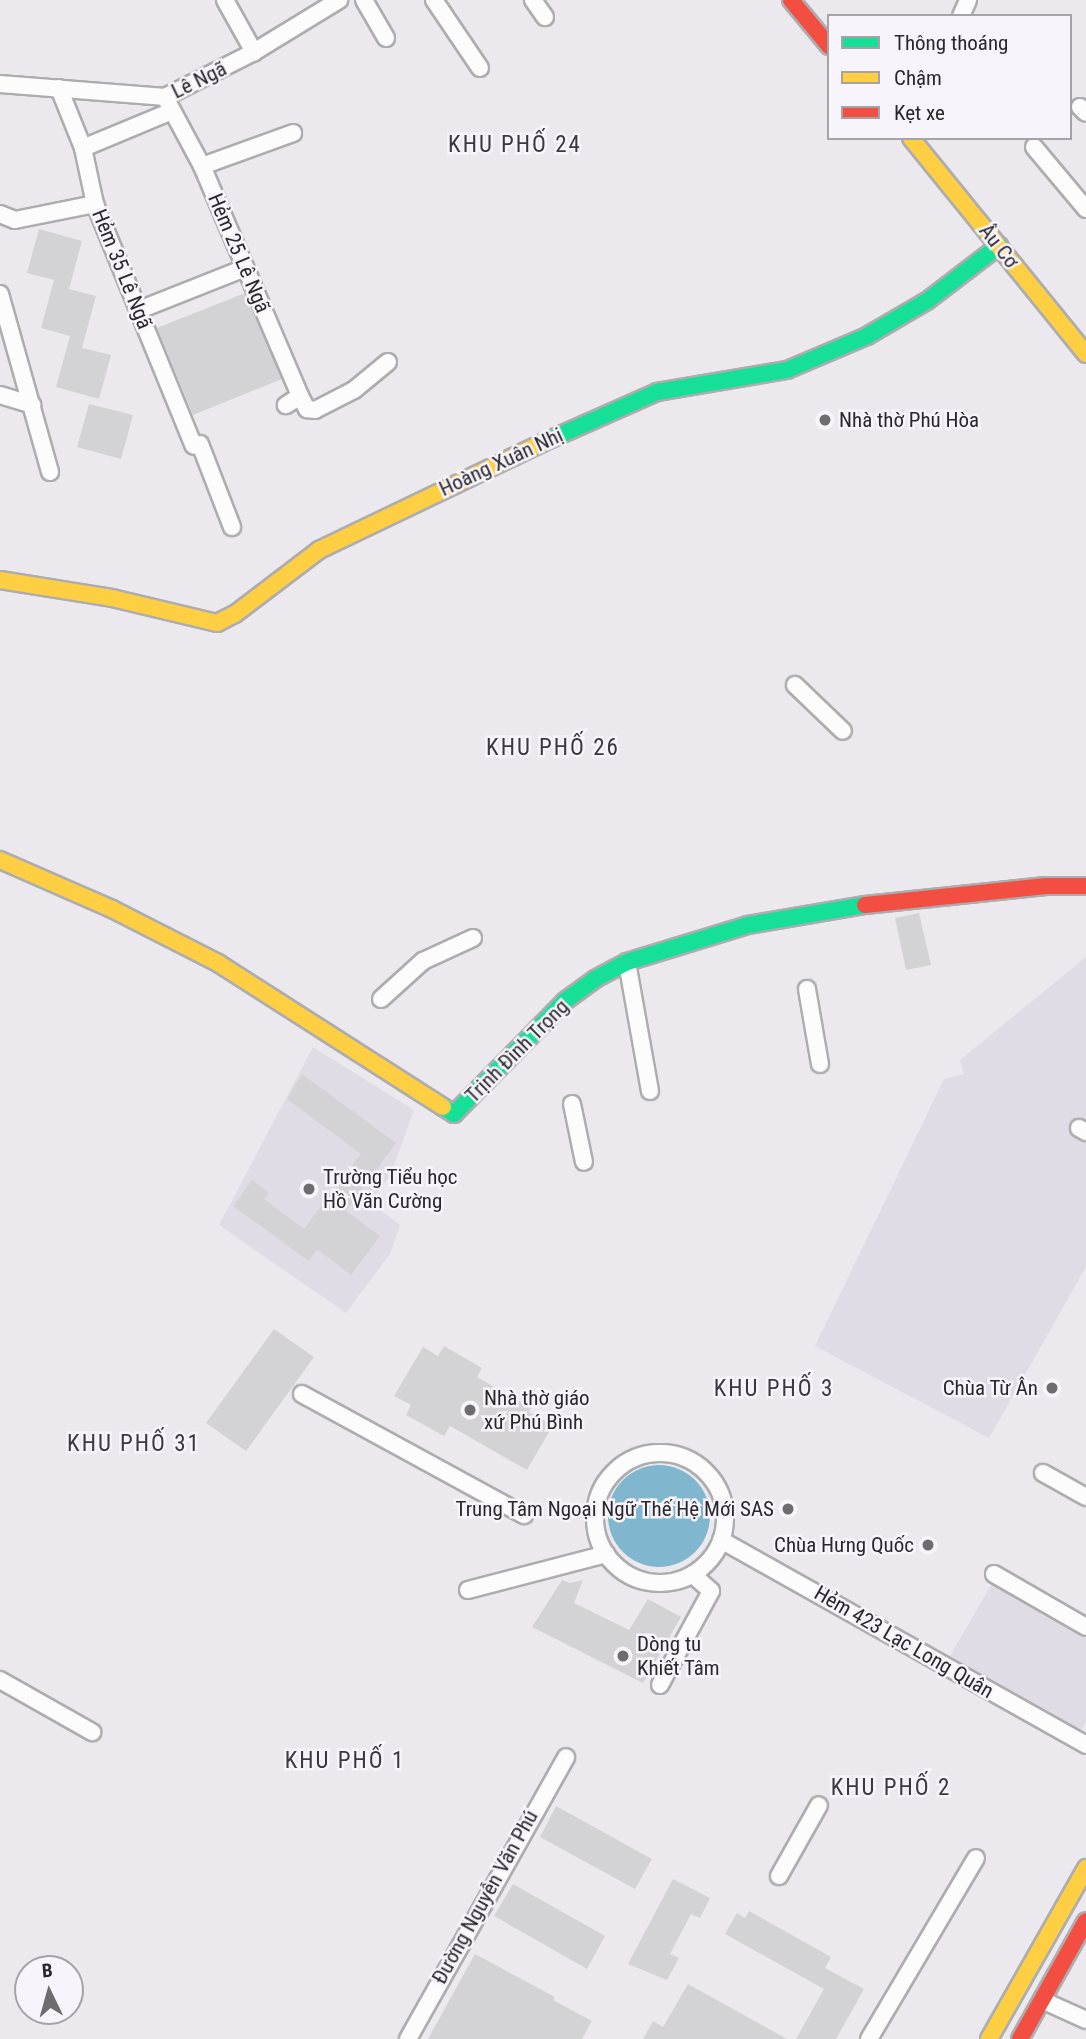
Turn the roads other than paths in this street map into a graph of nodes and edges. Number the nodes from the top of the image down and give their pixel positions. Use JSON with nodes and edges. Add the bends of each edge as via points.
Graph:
{"nodes":[{"id":1,"x":225,"y":0,"type":"edge"},
{"id":2,"x":339,"y":0,"type":"edge"},
{"id":3,"x":364,"y":0,"type":"edge"},
{"id":4,"x":434,"y":0,"type":"edge"},
{"id":5,"x":533,"y":0,"type":"edge"},
{"id":6,"x":791,"y":0,"type":"edge"},
{"id":7,"x":545,"y":17,"type":"dead end"},
{"id":8,"x":386,"y":38,"type":"dead end"},
{"id":9,"x":827,"y":44,"type":"edge"},
{"id":10,"x":254,"y":52,"type":"junction"},
{"id":11,"x":480,"y":68,"type":"dead end"},
{"id":12,"x":0,"y":84,"type":"edge"},
{"id":13,"x":59,"y":89,"type":"junction"},
{"id":14,"x":168,"y":104,"type":"junction"},
{"id":15,"x":293,"y":133,"type":"dead end"},
{"id":16,"x":913,"y":140,"type":"edge"},
{"id":17,"x":83,"y":148,"type":"junction"},
{"id":18,"x":1034,"y":148,"type":"dead end"},
{"id":19,"x":202,"y":166,"type":"junction"},
{"id":20,"x":95,"y":204,"type":"junction"},
{"id":21,"x":1086,"y":209,"type":"edge"},
{"id":22,"x":0,"y":214,"type":"edge"},
{"id":23,"x":999,"y":246,"type":"junction"},
{"id":24,"x":245,"y":268,"type":"junction"},
{"id":25,"x":0,"y":294,"type":"edge"},
{"id":26,"x":139,"y":310,"type":"junction"},
{"id":27,"x":1086,"y":354,"type":"edge"},
{"id":28,"x":388,"y":362,"type":"dead end"},
{"id":29,"x":0,"y":396,"type":"edge"},
{"id":30,"x":32,"y":405,"type":"junction"},
{"id":31,"x":50,"y":472,"type":"dead end"},
{"id":32,"x":232,"y":527,"type":"dead end"},
{"id":33,"x":0,"y":580,"type":"edge"},
{"id":34,"x":795,"y":685,"type":"dead end"},
{"id":35,"x":843,"y":731,"type":"dead end"},
{"id":36,"x":0,"y":860,"type":"edge"},
{"id":37,"x":1086,"y":886,"type":"edge"},
{"id":38,"x":473,"y":938,"type":"dead end"},
{"id":39,"x":627,"y":962,"type":"junction"},
{"id":40,"x":807,"y":989,"type":"dead end"},
{"id":41,"x":381,"y":999,"type":"dead end"},
{"id":42,"x":820,"y":1064,"type":"dead end"},
{"id":43,"x":650,"y":1091,"type":"dead end"},
{"id":44,"x":572,"y":1104,"type":"dead end"},
{"id":45,"x":584,"y":1162,"type":"dead end"},
{"id":46,"x":302,"y":1394,"type":"dead end"},
{"id":47,"x":1043,"y":1473,"type":"dead end"},
{"id":48,"x":1086,"y":1497,"type":"edge"},
{"id":49,"x":524,"y":1515,"type":"dead end"},
{"id":50,"x":721,"y":1540,"type":"junction"},
{"id":51,"x":606,"y":1554,"type":"junction"},
{"id":52,"x":692,"y":1574,"type":"junction"},
{"id":53,"x":994,"y":1574,"type":"dead end"},
{"id":54,"x":468,"y":1590,"type":"dead end"},
{"id":55,"x":1084,"y":1620,"type":"edge"},
{"id":56,"x":0,"y":1681,"type":"edge"},
{"id":57,"x":660,"y":1685,"type":"dead end"},
{"id":58,"x":92,"y":1732,"type":"dead end"},
{"id":59,"x":1086,"y":1745,"type":"edge"},
{"id":60,"x":566,"y":1757,"type":"dead end"},
{"id":61,"x":818,"y":1805,"type":"dead end"},
{"id":62,"x":976,"y":1858,"type":"dead end"},
{"id":63,"x":1086,"y":1868,"type":"edge"},
{"id":64,"x":779,"y":1875,"type":"dead end"},
{"id":65,"x":1086,"y":1920,"type":"edge"},
{"id":66,"x":1042,"y":2000,"type":"junction"},
{"id":67,"x":1086,"y":2020,"type":"edge"},
{"id":68,"x":408,"y":2039,"type":"edge"},
{"id":69,"x":869,"y":2039,"type":"edge"},
{"id":70,"x":989,"y":2039,"type":"edge"},
{"id":71,"x":1020,"y":2039,"type":"edge"}],
"edges":[{"from":1,"to":10,"type":"street"},
{"from":2,"to":10,"type":"street","name":"Lê Ngã"},
{"from":3,"to":8,"type":"street"},
{"from":4,"to":11,"type":"street"},
{"from":5,"to":7,"type":"street"},
{"from":6,"to":9,"type":"street"},
{"from":10,"to":14,"type":"street","name":"Lê Ngã"},
{"from":12,"to":13,"type":"street","name":"Lê Ngã"},
{"from":13,"to":14,"type":"street","name":"Lê Ngã"},
{"from":13,"to":17,"type":"street","name":"Hẻm 35 Lê Ngã"},
{"from":14,"to":17,"type":"street"},
{"from":14,"to":19,"type":"street","name":"Hẻm 25 Lê Ngã"},
{"from":15,"to":19,"type":"street"},
{"from":16,"to":23,"type":"street","name":"Âu Cơ"},
{"from":17,"to":20,"type":"street","name":"Hẻm 35 Lê Ngã"},
{"from":18,"to":21,"type":"street"},
{"from":19,"to":24,"type":"street","name":"Hẻm 25 Lê Ngã"},
{"from":20,"to":22,"type":"street","via":[[15,220]]},
{"from":20,"to":26,"type":"street","name":"Hẻm 35 Lê Ngã"},
{"from":23,"to":27,"type":"street","name":"Âu Cơ"},
{"from":23,"to":33,"type":"street","name":"Hoàng Xuân Nhị","via":[[927,301],[867,336],[787,370],[657,392],[469,476],[319,550],[217,623],[112,598]]},
{"from":24,"to":26,"type":"street"},
{"from":24,"to":28,"type":"street","name":"Hẻm 25 Lê Ngã","via":[[293,400],[315,410],[354,390]]},
{"from":25,"to":30,"type":"street"},
{"from":26,"to":32,"type":"street","name":"Hẻm 35 Lê Ngã"},
{"from":29,"to":30,"type":"street"},
{"from":30,"to":31,"type":"street"},
{"from":34,"to":35,"type":"street"},
{"from":36,"to":39,"type":"street","name":"Trịnh Đình Trọng","via":[[112,908],[236,973],[454,1114],[565,1001]]},
{"from":37,"to":39,"type":"street","name":"Trịnh Đình Trọng","via":[[863,905],[748,925]]},
{"from":38,"to":41,"type":"street","via":[[423,961]]},
{"from":39,"to":43,"type":"street"},
{"from":40,"to":42,"type":"street"},
{"from":44,"to":45,"type":"street"},
{"from":46,"to":49,"type":"street"},
{"from":47,"to":48,"type":"street"},
{"from":50,"to":51,"type":"street","via":[[723,1502],[708,1476],[685,1459],[647,1455],[618,1468],[600,1494],[595,1525]]},
{"from":50,"to":52,"type":"street"},
{"from":50,"to":59,"type":"street","name":"Hẻm 423 Lạc Long Quân"},
{"from":51,"to":52,"type":"street","via":[[619,1569],[654,1583]]},
{"from":51,"to":54,"type":"street"},
{"from":52,"to":57,"type":"street","via":[[711,1591]]},
{"from":53,"to":55,"type":"street"},
{"from":56,"to":58,"type":"street"},
{"from":60,"to":68,"type":"street","name":"Đường Nguyễn Văn Phú"},
{"from":61,"to":64,"type":"street"},
{"from":62,"to":69,"type":"street"},
{"from":63,"to":70,"type":"street"},
{"from":65,"to":66,"type":"street"},
{"from":66,"to":67,"type":"street"},
{"from":66,"to":71,"type":"street"}]}
